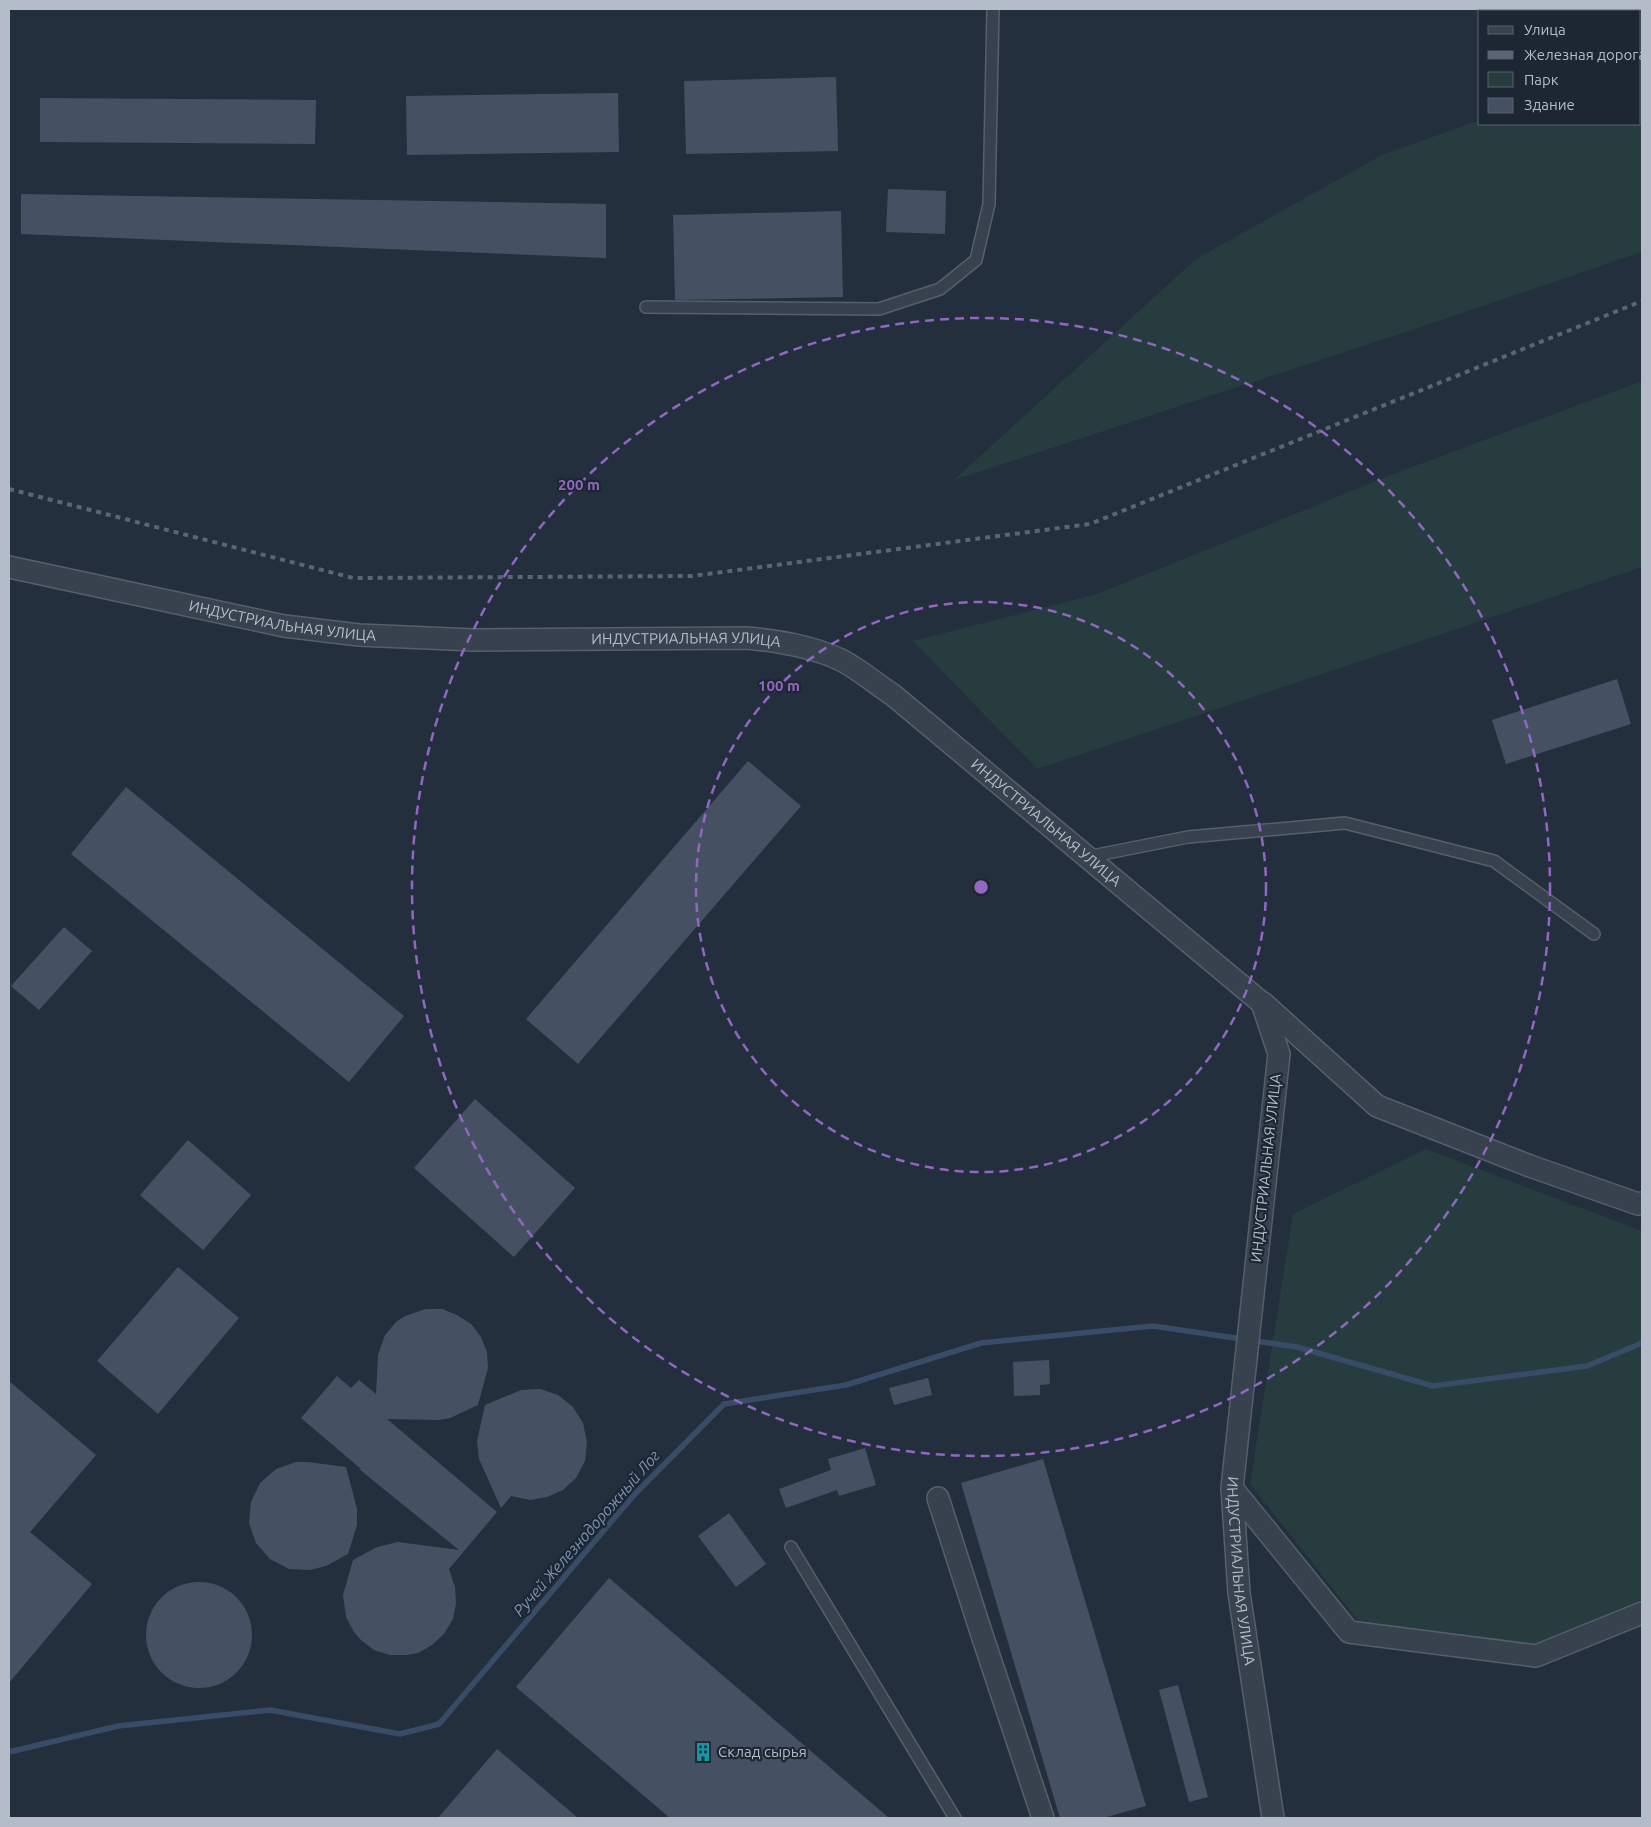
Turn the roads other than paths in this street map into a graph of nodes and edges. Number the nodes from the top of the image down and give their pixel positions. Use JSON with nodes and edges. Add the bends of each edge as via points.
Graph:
{"nodes":[{"id":1,"x":992,"y":9,"type":"edge"},
{"id":2,"x":646,"y":307,"type":"dead end"},
{"id":3,"x":9,"y":567,"type":"edge"},
{"id":4,"x":1087,"y":857,"type":"junction"},
{"id":5,"x":1594,"y":934,"type":"dead end"},
{"id":6,"x":1262,"y":1003,"type":"junction"},
{"id":7,"x":1642,"y":1203,"type":"edge"},
{"id":8,"x":1232,"y":1488,"type":"junction"},
{"id":9,"x":938,"y":1498,"type":"dead end"},
{"id":10,"x":791,"y":1546,"type":"dead end"},
{"id":11,"x":1642,"y":1613,"type":"edge"},
{"id":12,"x":956,"y":1818,"type":"edge"},
{"id":13,"x":1043,"y":1818,"type":"edge"},
{"id":14,"x":1273,"y":1818,"type":"edge"}],
"edges":[{"from":1,"to":2,"type":"lane","via":[[989,204],[976,260],[940,289],[879,309]]},
{"from":3,"to":4,"type":"street","name":"ИНДУСТРИАЛЬНАЯ УЛИЦА","via":[[284,626],[359,635],[474,640],[746,638],[805,648],[841,660],[893,695]]},
{"from":4,"to":5,"type":"lane","via":[[1188,837],[1345,823],[1494,861]]},
{"from":4,"to":6,"type":"street","name":"ИНДУСТРИАЛЬНАЯ УЛИЦА"},
{"from":6,"to":7,"type":"street","via":[[1377,1106],[1530,1166]]},
{"from":6,"to":8,"type":"street","name":"ИНДУСТРИАЛЬНАЯ УЛИЦА","via":[[1279,1054]]},
{"from":8,"to":11,"type":"street","via":[[1349,1632],[1536,1656]]},
{"from":8,"to":14,"type":"street","name":"ИНДУСТРИАЛЬНАЯ УЛИЦА","via":[[1239,1593]]},
{"from":9,"to":13,"type":"street"},
{"from":10,"to":12,"type":"lane"}]}
